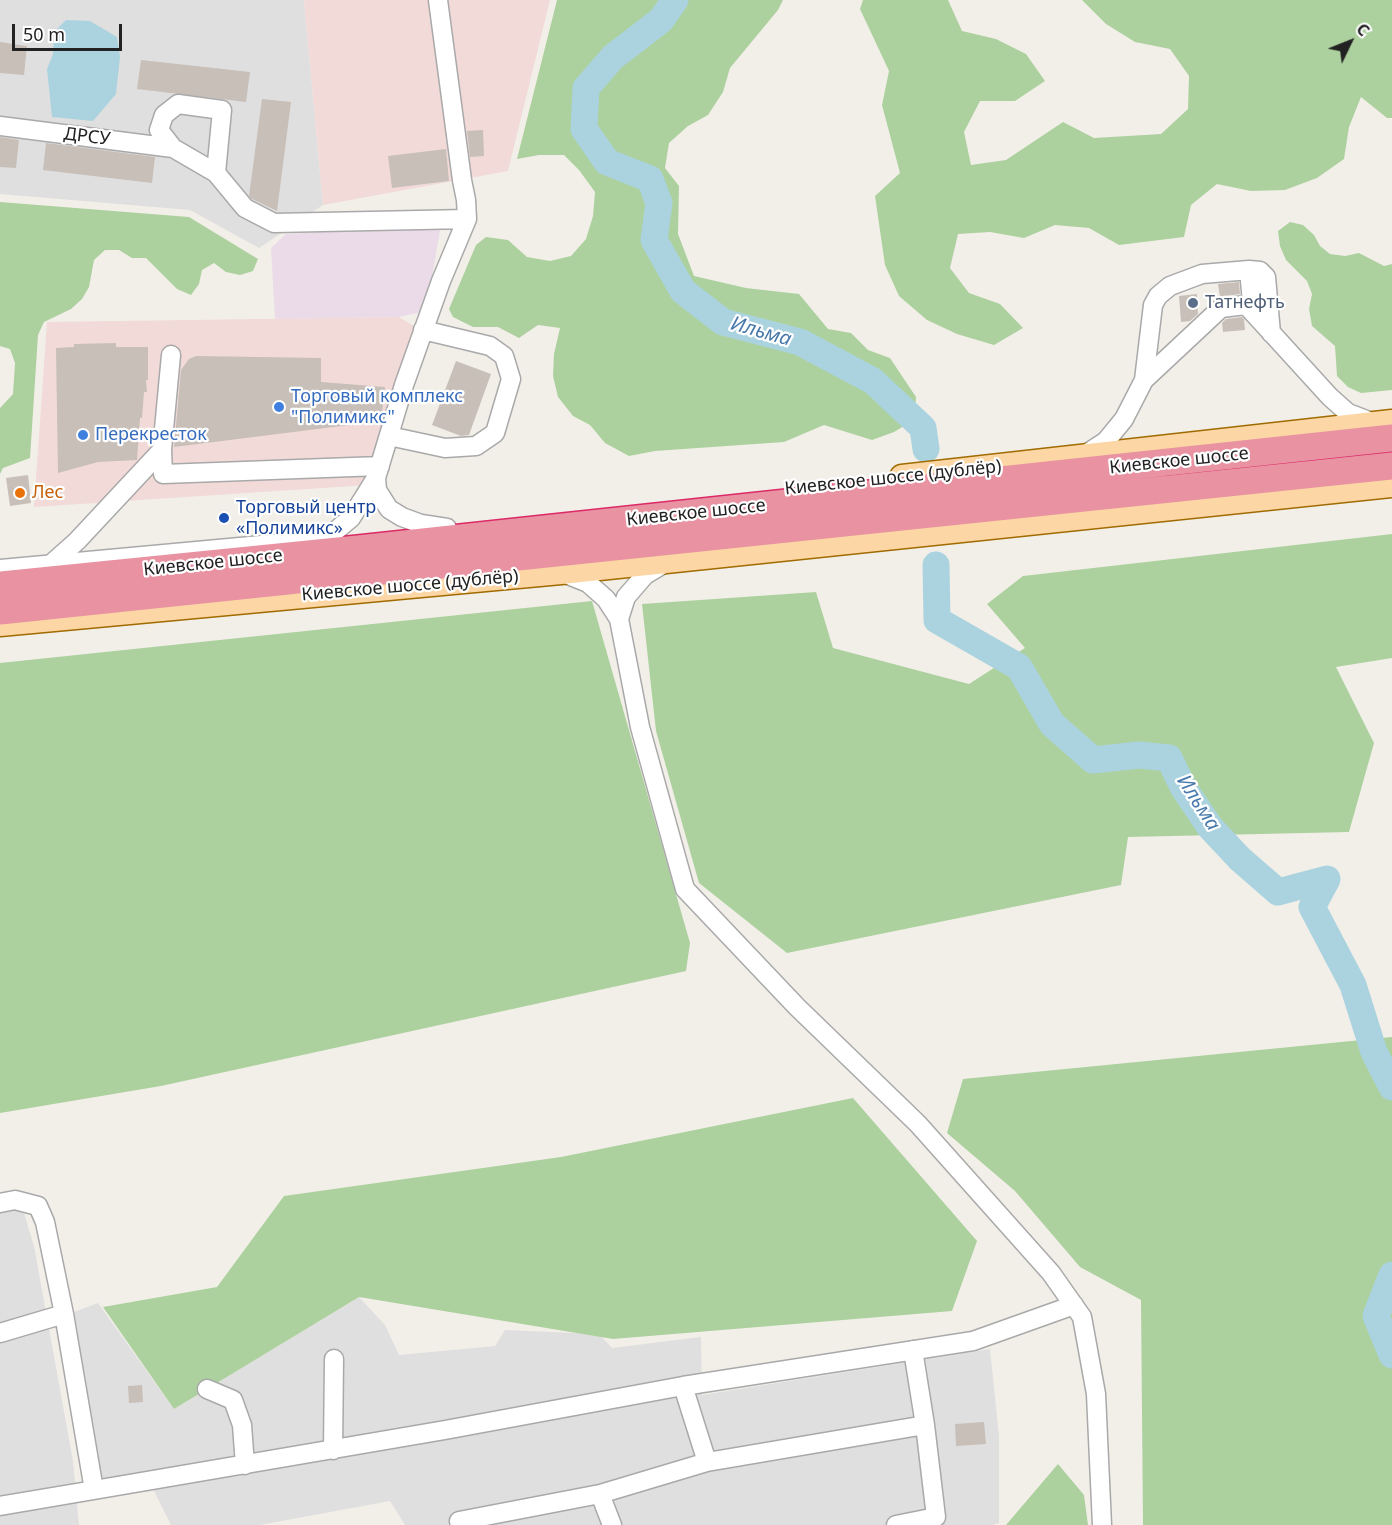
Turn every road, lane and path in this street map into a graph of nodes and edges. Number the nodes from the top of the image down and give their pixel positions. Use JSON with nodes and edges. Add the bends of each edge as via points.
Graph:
{"nodes":[{"id":1,"x":438,"y":0,"type":"edge"},
{"id":2,"x":0,"y":126,"type":"edge"},
{"id":3,"x":173,"y":148,"type":"junction"},
{"id":4,"x":216,"y":173,"type":"junction"},
{"id":5,"x":467,"y":219,"type":"junction"},
{"id":6,"x":1249,"y":270,"type":"junction"},
{"id":7,"x":1253,"y":313,"type":"junction"},
{"id":8,"x":423,"y":330,"type":"junction"},
{"id":9,"x":1271,"y":333,"type":"junction"},
{"id":10,"x":171,"y":356,"type":"dead end"},
{"id":11,"x":1144,"y":380,"type":"junction"},
{"id":12,"x":1387,"y":428,"type":"edge"},
{"id":13,"x":389,"y":436,"type":"junction"},
{"id":14,"x":162,"y":450,"type":"junction"},
{"id":15,"x":1082,"y":457,"type":"junction"},
{"id":16,"x":1392,"y":466,"type":"edge"},
{"id":17,"x":378,"y":472,"type":"junction"},
{"id":18,"x":1392,"y":485,"type":"edge"},
{"id":19,"x":441,"y":534,"type":"junction"},
{"id":20,"x":318,"y":540,"type":"junction"},
{"id":21,"x":667,"y":561,"type":"junction"},
{"id":22,"x":50,"y":565,"type":"junction"},
{"id":23,"x":0,"y":569,"type":"edge"},
{"id":24,"x":561,"y":572,"type":"junction"},
{"id":25,"x":0,"y":585,"type":"edge"},
{"id":26,"x":0,"y":611,"type":"edge"},
{"id":27,"x":619,"y":619,"type":"junction"},
{"id":28,"x":0,"y":624,"type":"edge"},
{"id":29,"x":0,"y":1203,"type":"edge"},
{"id":30,"x":1074,"y":1305,"type":"junction"},
{"id":31,"x":64,"y":1314,"type":"junction"},
{"id":32,"x":0,"y":1332,"type":"edge"},
{"id":33,"x":913,"y":1350,"type":"junction"},
{"id":34,"x":334,"y":1359,"type":"dead end"},
{"id":35,"x":683,"y":1386,"type":"junction"},
{"id":36,"x":207,"y":1389,"type":"dead end"},
{"id":37,"x":925,"y":1425,"type":"junction"},
{"id":38,"x":333,"y":1450,"type":"junction"},
{"id":39,"x":707,"y":1462,"type":"junction"},
{"id":40,"x":245,"y":1465,"type":"junction"},
{"id":41,"x":94,"y":1490,"type":"junction"},
{"id":42,"x":600,"y":1494,"type":"junction"},
{"id":43,"x":0,"y":1506,"type":"edge"},
{"id":44,"x":459,"y":1521,"type":"dead end"},
{"id":45,"x":612,"y":1525,"type":"edge"},
{"id":46,"x":896,"y":1525,"type":"edge"},
{"id":47,"x":1102,"y":1525,"type":"edge"}],
"edges":[{"from":1,"to":5,"type":"street"},
{"from":2,"to":3,"type":"street","name":"ДРСУ"},
{"from":3,"to":4,"type":"street"},
{"from":3,"to":4,"type":"street","via":[[159,130],[164,115],[178,104],[222,110]]},
{"from":4,"to":5,"type":"street","via":[[245,208],[274,223]]},
{"from":5,"to":8,"type":"street"},
{"from":6,"to":7,"type":"street"},
{"from":6,"to":9,"type":"street","via":[[1260,271],[1267,282]]},
{"from":6,"to":11,"type":"street","via":[[1202,274],[1170,286],[1158,296],[1152,311]]},
{"from":7,"to":9,"type":"street"},
{"from":7,"to":11,"type":"street","via":[[1246,305],[1221,308]]},
{"from":8,"to":13,"type":"street"},
{"from":8,"to":13,"type":"street","via":[[490,346],[504,356],[511,379],[495,433],[476,447],[445,448]]},
{"from":9,"to":12,"type":"street","via":[[1348,413]]},
{"from":10,"to":14,"type":"street"},
{"from":11,"to":15,"type":"street","via":[[1106,441]]},
{"from":12,"to":15,"type":"main road","name":"Киевское шоссе (дублёр)"},
{"from":12,"to":19,"type":"highway","name":"Киевское шоссе"},
{"from":13,"to":17,"type":"street"},
{"from":14,"to":17,"type":"street","via":[[163,474]]},
{"from":14,"to":22,"type":"street"},
{"from":15,"to":19,"type":"main road","name":"Киевское шоссе (дублёр)","via":[[555,516]]},
{"from":16,"to":26,"type":"highway","name":"Киевское шоссе"},
{"from":17,"to":19,"type":"street","via":[[377,490],[389,509]]},
{"from":17,"to":20,"type":"street","via":[[351,518]]},
{"from":18,"to":21,"type":"main road","name":"Киевское шоссе (дублёр)"},
{"from":19,"to":20,"type":"street"},
{"from":19,"to":25,"type":"highway","name":"Киевское шоссе"},
{"from":20,"to":22,"type":"street"},
{"from":21,"to":24,"type":"main road","name":"Киевское шоссе (дублёр)"},
{"from":21,"to":27,"type":"street","via":[[645,575],[626,597]]},
{"from":22,"to":23,"type":"street"},
{"from":24,"to":27,"type":"street","via":[[588,583],[606,599]]},
{"from":24,"to":28,"type":"main road","name":"Киевское шоссе (дублёр)"},
{"from":27,"to":30,"type":"street","via":[[640,727],[685,889],[797,1007],[918,1124],[1051,1273]]},
{"from":29,"to":31,"type":"street","via":[[15,1200],[38,1206],[45,1222]]},
{"from":30,"to":33,"type":"street","via":[[973,1341]]},
{"from":30,"to":47,"type":"street","via":[[1082,1317],[1096,1394]]},
{"from":31,"to":32,"type":"street"},
{"from":31,"to":41,"type":"street"},
{"from":33,"to":35,"type":"street"},
{"from":33,"to":37,"type":"street"},
{"from":34,"to":38,"type":"street"},
{"from":35,"to":38,"type":"street"},
{"from":35,"to":39,"type":"street"},
{"from":36,"to":40,"type":"street","via":[[233,1400],[242,1425]]},
{"from":37,"to":39,"type":"street"},
{"from":37,"to":46,"type":"street","via":[[936,1517]]},
{"from":38,"to":40,"type":"street"},
{"from":39,"to":42,"type":"street"},
{"from":40,"to":41,"type":"street"},
{"from":41,"to":43,"type":"street"},
{"from":42,"to":44,"type":"street"},
{"from":42,"to":45,"type":"street"}]}
